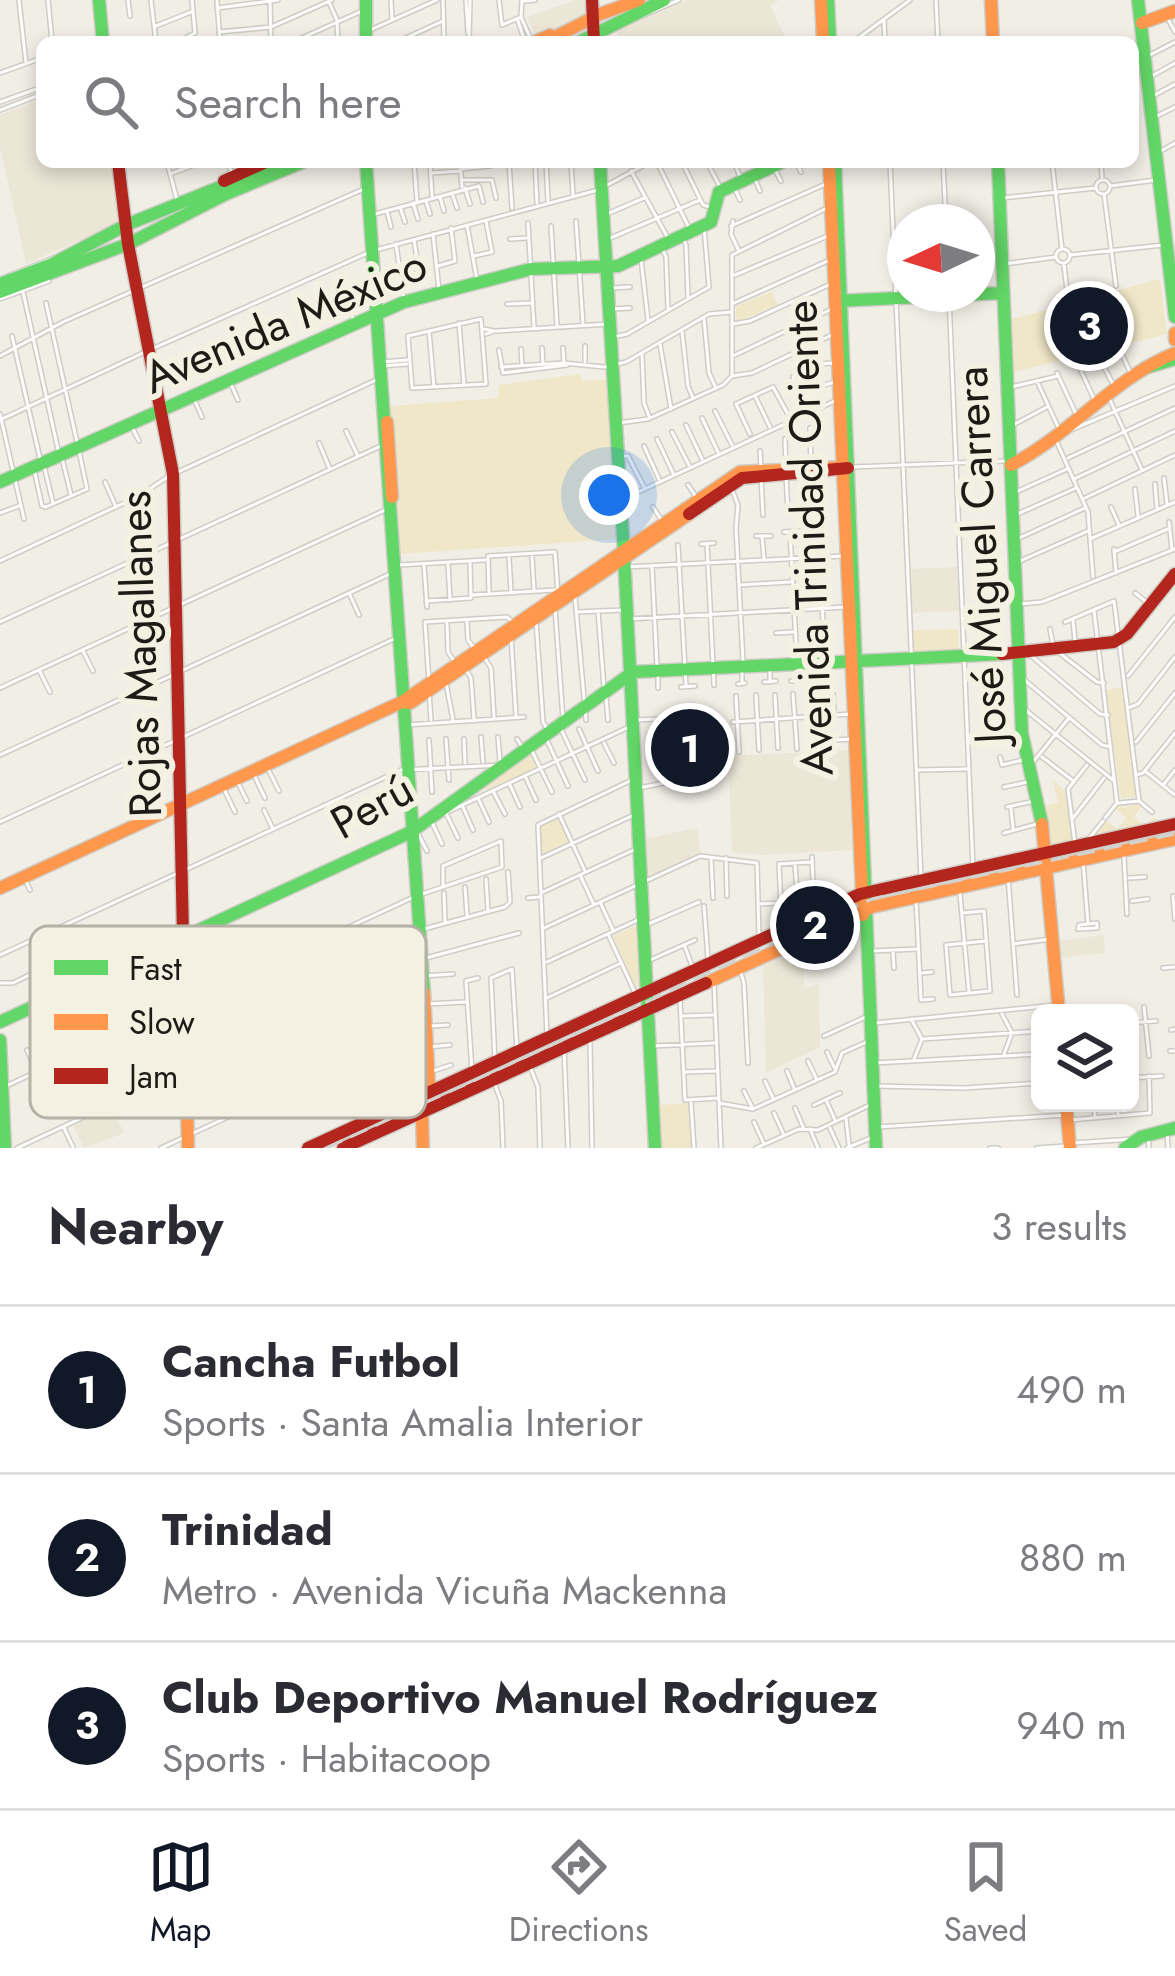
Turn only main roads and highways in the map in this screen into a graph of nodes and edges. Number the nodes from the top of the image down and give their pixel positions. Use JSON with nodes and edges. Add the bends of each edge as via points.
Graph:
{"nodes":[{"id":1,"x":101,"y":0,"type":"edge"},
{"id":2,"x":590,"y":0,"type":"edge"},
{"id":3,"x":639,"y":0,"type":"edge"},
{"id":4,"x":664,"y":0,"type":"edge"},
{"id":5,"x":825,"y":0,"type":"edge"},
{"id":6,"x":991,"y":0,"type":"edge"},
{"id":7,"x":1138,"y":0,"type":"edge"},
{"id":8,"x":366,"y":5,"type":"edge"},
{"id":9,"x":604,"y":13,"type":"junction"},
{"id":10,"x":1170,"y":13,"type":"edge"},
{"id":11,"x":1142,"y":22,"type":"junction"},
{"id":12,"x":615,"y":26,"type":"junction"},
{"id":13,"x":569,"y":29,"type":"junction"},
{"id":14,"x":104,"y":36,"type":"edge"},
{"id":15,"x":366,"y":36,"type":"edge"},
{"id":16,"x":548,"y":36,"type":"edge"},
{"id":17,"x":556,"y":36,"type":"edge"},
{"id":18,"x":595,"y":36,"type":"edge"},
{"id":19,"x":599,"y":36,"type":"edge"},
{"id":20,"x":827,"y":36,"type":"edge"},
{"id":21,"x":993,"y":36,"type":"edge"},
{"id":22,"x":119,"y":168,"type":"edge"},
{"id":23,"x":245,"y":168,"type":"edge"},
{"id":24,"x":267,"y":168,"type":"edge"},
{"id":25,"x":289,"y":168,"type":"edge"},
{"id":26,"x":366,"y":168,"type":"edge"},
{"id":27,"x":602,"y":168,"type":"edge"},
{"id":28,"x":831,"y":168,"type":"edge"},
{"id":29,"x":832,"y":168,"type":"edge"},
{"id":30,"x":998,"y":168,"type":"edge"},
{"id":31,"x":754,"y":174,"type":"edge"},
{"id":32,"x":603,"y":188,"type":"junction"},
{"id":33,"x":179,"y":203,"type":"junction"},
{"id":34,"x":1169,"y":203,"type":"edge"},
{"id":35,"x":151,"y":215,"type":"junction"},
{"id":36,"x":126,"y":226,"type":"junction"},
{"id":37,"x":159,"y":230,"type":"junction"},
{"id":38,"x":1170,"y":240,"type":"edge"},
{"id":39,"x":128,"y":244,"type":"junction"},
{"id":40,"x":90,"y":249,"type":"junction"},
{"id":41,"x":608,"y":265,"type":"junction"},
{"id":42,"x":1173,"y":275,"type":"edge"},
{"id":43,"x":0,"y":289,"type":"edge"},
{"id":44,"x":995,"y":293,"type":"edge"},
{"id":45,"x":1003,"y":293,"type":"junction"},
{"id":46,"x":1174,"y":297,"type":"edge"},
{"id":47,"x":887,"y":299,"type":"edge"},
{"id":48,"x":837,"y":303,"type":"junction"},
{"id":49,"x":376,"y":311,"type":"junction"},
{"id":50,"x":1175,"y":317,"type":"edge"},
{"id":51,"x":1175,"y":356,"type":"edge"},
{"id":52,"x":161,"y":412,"type":"junction"},
{"id":53,"x":1009,"y":462,"type":"junction"},
{"id":54,"x":846,"y":468,"type":"junction"},
{"id":55,"x":7,"y":479,"type":"edge"},
{"id":56,"x":696,"y":508,"type":"junction"},
{"id":57,"x":624,"y":555,"type":"junction"},
{"id":58,"x":1175,"y":574,"type":"edge"},
{"id":59,"x":557,"y":596,"type":"junction"},
{"id":60,"x":513,"y":629,"type":"junction"},
{"id":61,"x":1023,"y":652,"type":"junction"},
{"id":62,"x":854,"y":660,"type":"junction"},
{"id":63,"x":460,"y":665,"type":"junction"},
{"id":64,"x":630,"y":673,"type":"junction"},
{"id":65,"x":429,"y":687,"type":"junction"},
{"id":66,"x":402,"y":702,"type":"junction"},
{"id":67,"x":181,"y":805,"type":"junction"},
{"id":68,"x":1171,"y":828,"type":"edge"},
{"id":69,"x":413,"y":830,"type":"junction"},
{"id":70,"x":1081,"y":850,"type":"junction"},
{"id":71,"x":1046,"y":860,"type":"junction"},
{"id":72,"x":0,"y":888,"type":"edge"},
{"id":73,"x":864,"y":892,"type":"junction"},
{"id":74,"x":865,"y":909,"type":"junction"},
{"id":75,"x":184,"y":926,"type":"edge"},
{"id":76,"x":208,"y":926,"type":"edge"},
{"id":77,"x":418,"y":926,"type":"edge"},
{"id":78,"x":642,"y":994,"type":"junction"},
{"id":79,"x":1059,"y":1004,"type":"edge"},
{"id":80,"x":648,"y":1007,"type":"junction"},
{"id":81,"x":30,"y":1008,"type":"edge"},
{"id":82,"x":0,"y":1022,"type":"edge"},
{"id":83,"x":426,"y":1036,"type":"edge"},
{"id":84,"x":0,"y":1040,"type":"edge"},
{"id":85,"x":522,"y":1057,"type":"junction"},
{"id":86,"x":428,"y":1093,"type":"junction"},
{"id":87,"x":2,"y":1094,"type":"edge"},
{"id":88,"x":426,"y":1100,"type":"edge"},
{"id":89,"x":426,"y":1110,"type":"edge"},
{"id":90,"x":1067,"y":1113,"type":"edge"},
{"id":91,"x":373,"y":1118,"type":"edge"},
{"id":92,"x":408,"y":1118,"type":"edge"},
{"id":93,"x":1171,"y":1129,"type":"edge"},
{"id":94,"x":876,"y":1137,"type":"edge"},
{"id":95,"x":1136,"y":1144,"type":"edge"},
{"id":96,"x":1070,"y":1145,"type":"edge"},
{"id":97,"x":4,"y":1147,"type":"edge"},
{"id":98,"x":308,"y":1148,"type":"edge"},
{"id":99,"x":343,"y":1148,"type":"edge"},
{"id":100,"x":655,"y":1148,"type":"edge"}],
"edges":[{"from":1,"to":14,"type":"main road"},
{"from":2,"to":9,"type":"main road"},
{"from":3,"to":9,"type":"main road"},
{"from":4,"to":12,"type":"main road"},
{"from":5,"to":20,"type":"main road"},
{"from":6,"to":21,"type":"main road"},
{"from":7,"to":11,"type":"main road"},
{"from":8,"to":15,"type":"main road"},
{"from":9,"to":12,"type":"main road"},
{"from":9,"to":13,"type":"main road"},
{"from":9,"to":18,"type":"main road"},
{"from":10,"to":11,"type":"main road"},
{"from":11,"to":34,"type":"main road"},
{"from":12,"to":19,"type":"main road"},
{"from":13,"to":16,"type":"main road"},
{"from":13,"to":17,"type":"main road"},
{"from":22,"to":36,"type":"main road","name":"Rojas Magallanes"},
{"from":23,"to":33,"type":"main road"},
{"from":24,"to":33,"type":"main road"},
{"from":25,"to":37,"type":"main road"},
{"from":26,"to":49,"type":"main road"},
{"from":27,"to":32,"type":"main road"},
{"from":28,"to":48,"type":"main road","name":"Avenida Trinidad Oriente"},
{"from":29,"to":48,"type":"main road","name":"Avenida Trinidad Oriente"},
{"from":30,"to":45,"type":"main road","name":"José Miguel Carrera"},
{"from":31,"to":41,"type":"main road","name":"Avenida México","via":[[717,196],[714,220]]},
{"from":32,"to":41,"type":"main road"},
{"from":32,"to":41,"type":"main road"},
{"from":33,"to":35,"type":"main road"},
{"from":34,"to":38,"type":"main road"},
{"from":35,"to":36,"type":"main road"},
{"from":35,"to":37,"type":"main road"},
{"from":36,"to":39,"type":"main road","name":"Rojas Magallanes"},
{"from":36,"to":40,"type":"main road"},
{"from":37,"to":39,"type":"main road"},
{"from":38,"to":42,"type":"main road"},
{"from":39,"to":40,"type":"main road"},
{"from":39,"to":52,"type":"main road","name":"Rojas Magallanes"},
{"from":40,"to":43,"type":"main road"},
{"from":41,"to":49,"type":"main road","name":"Avenida México","via":[[531,269]]},
{"from":41,"to":57,"type":"main road","via":[[620,363]]},
{"from":42,"to":46,"type":"main road"},
{"from":44,"to":45,"type":"main road"},
{"from":45,"to":53,"type":"main road","name":"José Miguel Carrera"},
{"from":46,"to":50,"type":"main road"},
{"from":47,"to":48,"type":"main road"},
{"from":48,"to":54,"type":"main road","name":"Avenida Trinidad Oriente"},
{"from":48,"to":54,"type":"main road","name":"Avenida Trinidad Oriente"},
{"from":49,"to":52,"type":"main road","name":"Avenida México"},
{"from":49,"to":66,"type":"main road"},
{"from":51,"to":53,"type":"main road","via":[[1145,363],[1040,448]]},
{"from":52,"to":55,"type":"main road","name":"Avenida México"},
{"from":52,"to":67,"type":"main road","name":"Rojas Magallanes","via":[[173,474]]},
{"from":53,"to":61,"type":"main road","name":"José Miguel Carrera"},
{"from":54,"to":56,"type":"main road","via":[[740,472]]},
{"from":54,"to":62,"type":"main road","name":"Avenida Trinidad Oriente"},
{"from":54,"to":62,"type":"main road","name":"Avenida Trinidad Oriente"},
{"from":56,"to":57,"type":"main road"},
{"from":56,"to":57,"type":"main road"},
{"from":57,"to":59,"type":"main road"},
{"from":57,"to":59,"type":"main road"},
{"from":57,"to":64,"type":"main road"},
{"from":58,"to":61,"type":"main road","name":"Perú","via":[[1120,640]]},
{"from":59,"to":60,"type":"main road"},
{"from":59,"to":60,"type":"main road"},
{"from":60,"to":63,"type":"main road"},
{"from":61,"to":62,"type":"main road","name":"Perú"},
{"from":61,"to":71,"type":"main road","name":"José Miguel Carrera","via":[[1021,707]]},
{"from":62,"to":64,"type":"main road","name":"Perú"},
{"from":62,"to":73,"type":"main road","name":"Avenida Trinidad Oriente"},
{"from":62,"to":73,"type":"main road","name":"Avenida Trinidad Oriente"},
{"from":63,"to":65,"type":"main road"},
{"from":63,"to":65,"type":"main road"},
{"from":64,"to":69,"type":"main road","name":"Perú","via":[[585,713],[524,744]]},
{"from":64,"to":78,"type":"main road"},
{"from":65,"to":66,"type":"main road"},
{"from":66,"to":67,"type":"main road"},
{"from":66,"to":69,"type":"main road"},
{"from":67,"to":72,"type":"main road","via":[[27,884]]},
{"from":67,"to":75,"type":"main road","name":"Rojas Magallanes"},
{"from":68,"to":70,"type":"main road"},
{"from":68,"to":70,"type":"main road","via":[[1123,850]]},
{"from":69,"to":76,"type":"main road","name":"Perú"},
{"from":69,"to":77,"type":"main road"},
{"from":70,"to":71,"type":"main road"},
{"from":71,"to":73,"type":"main road"},
{"from":71,"to":74,"type":"main road"},
{"from":71,"to":79,"type":"main road","name":"José Miguel Carrera"},
{"from":73,"to":74,"type":"main road","name":"Avenida Trinidad Oriente"},
{"from":73,"to":78,"type":"main road"},
{"from":74,"to":80,"type":"main road"},
{"from":74,"to":94,"type":"main road","name":"Avenida Trinidad Oriente"},
{"from":78,"to":80,"type":"main road"},
{"from":78,"to":85,"type":"main road"},
{"from":80,"to":85,"type":"main road"},
{"from":80,"to":100,"type":"main road"},
{"from":81,"to":82,"type":"main road","name":"Perú"},
{"from":83,"to":86,"type":"main road"},
{"from":84,"to":87,"type":"main road"},
{"from":85,"to":86,"type":"main road"},
{"from":85,"to":89,"type":"main road"},
{"from":86,"to":88,"type":"main road"},
{"from":87,"to":97,"type":"main road"},
{"from":90,"to":96,"type":"main road"},
{"from":91,"to":98,"type":"main road"},
{"from":92,"to":99,"type":"main road"},
{"from":93,"to":95,"type":"main road"}]}
